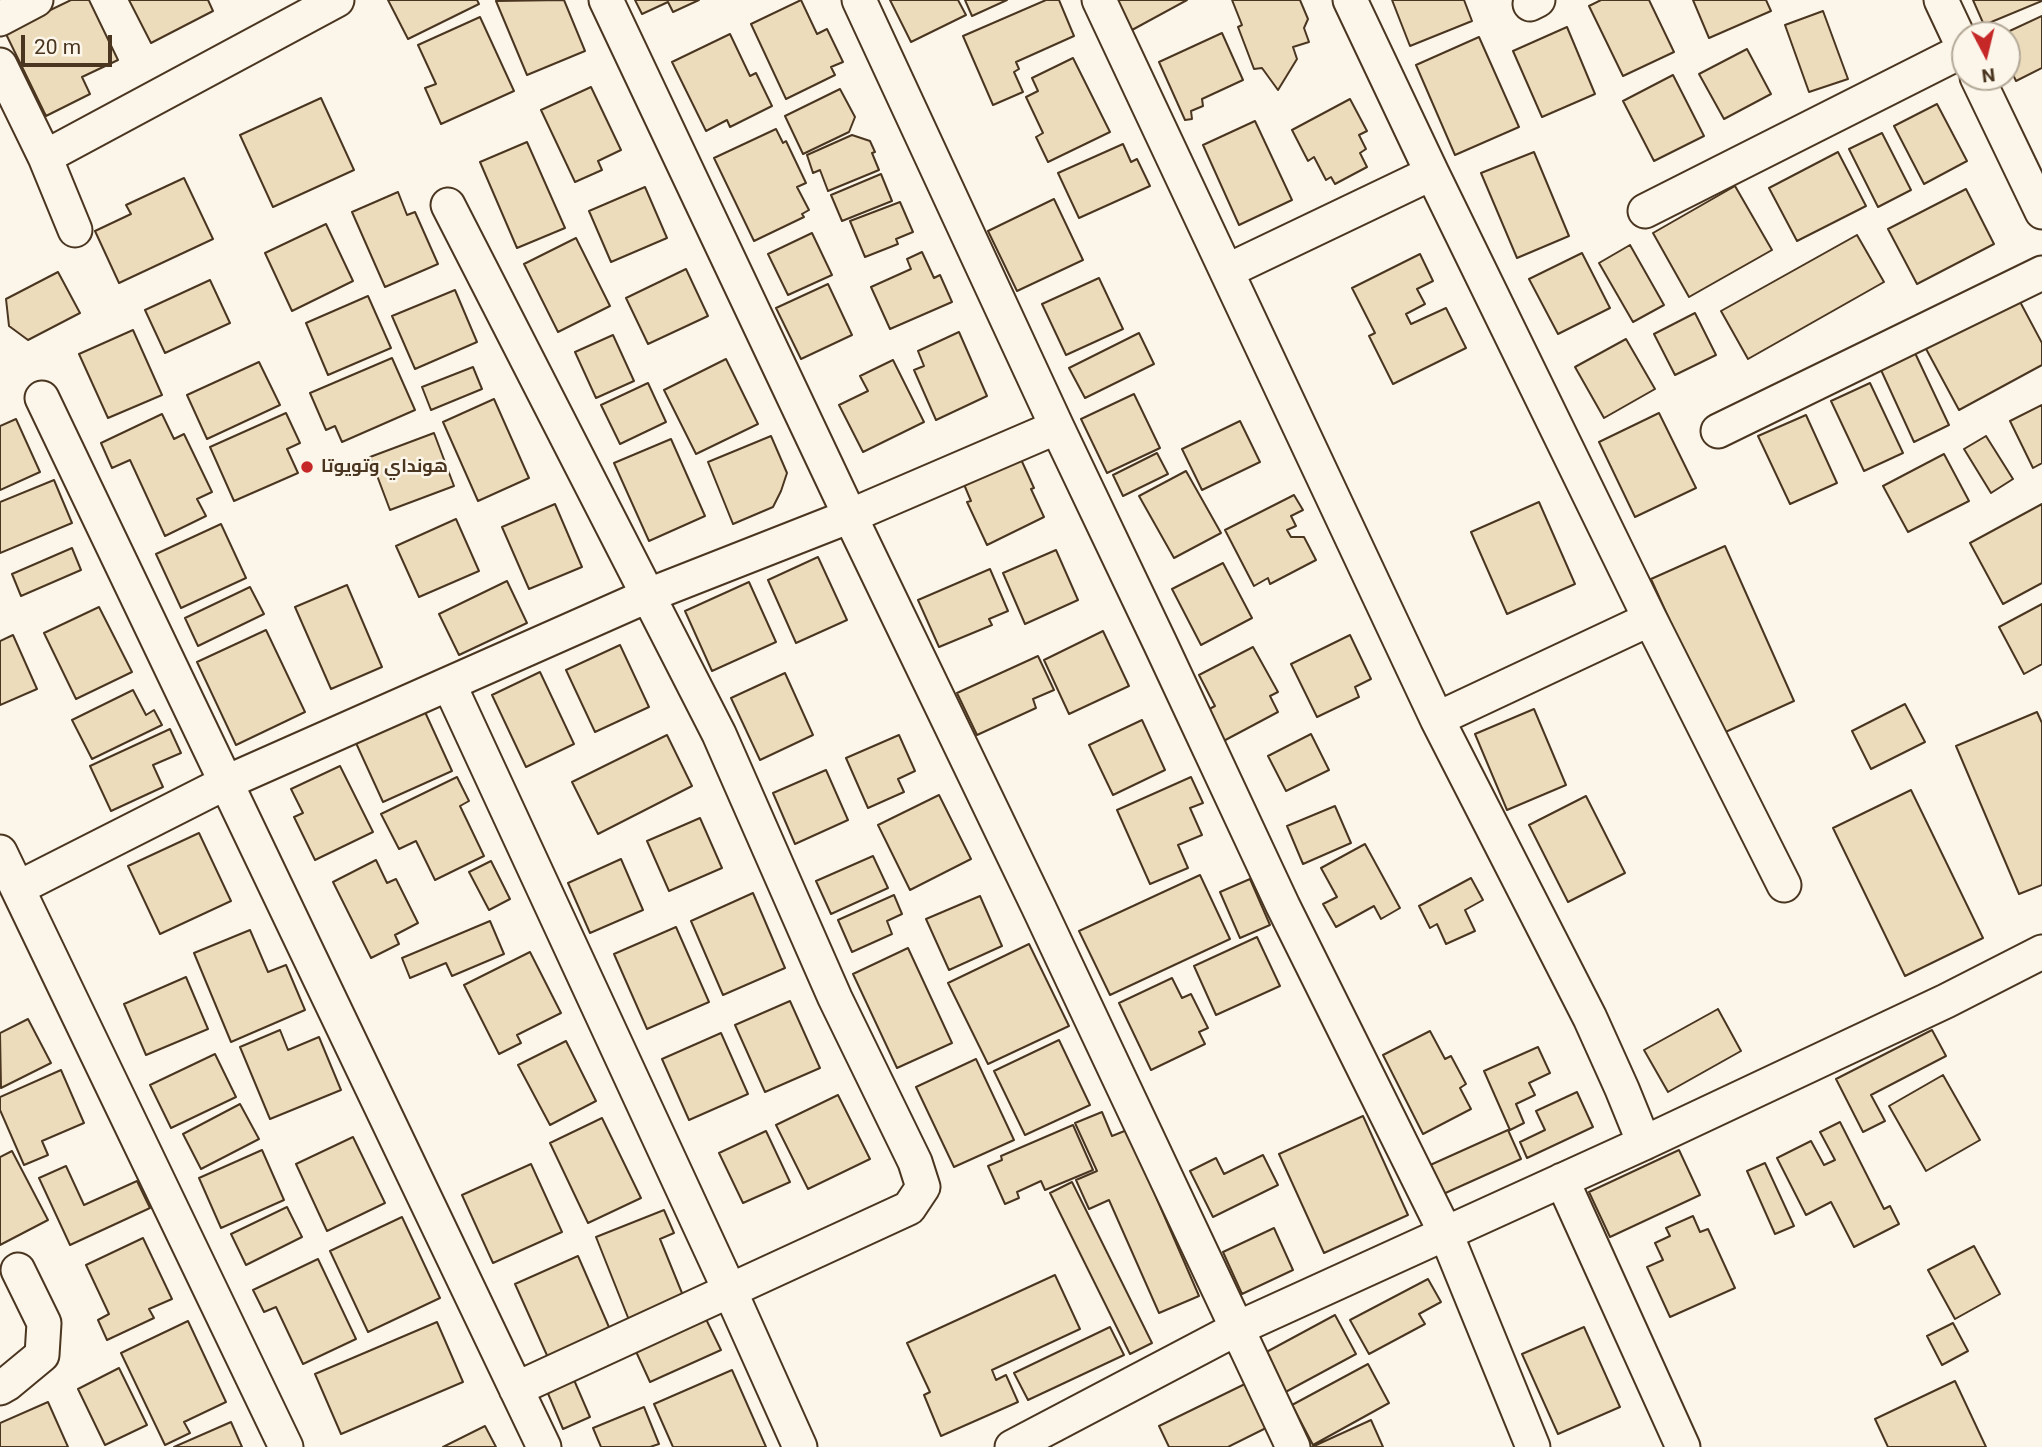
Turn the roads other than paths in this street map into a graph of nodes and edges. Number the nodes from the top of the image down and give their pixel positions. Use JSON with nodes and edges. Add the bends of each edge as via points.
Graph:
{"nodes":[{"id":1,"x":36,"y":0,"type":"edge"},
{"id":2,"x":337,"y":0,"type":"edge"},
{"id":3,"x":606,"y":0,"type":"edge"},
{"id":4,"x":859,"y":0,"type":"edge"},
{"id":5,"x":1099,"y":0,"type":"edge"},
{"id":6,"x":1350,"y":0,"type":"edge"},
{"id":7,"x":1941,"y":0,"type":"edge"},
{"id":8,"x":0,"y":19,"type":"edge"},
{"id":9,"x":1951,"y":21,"type":"edge"},
{"id":10,"x":1951,"y":57,"type":"edge"},
{"id":11,"x":0,"y":65,"type":"edge"},
{"id":12,"x":1984,"y":91,"type":"edge"},
{"id":13,"x":45,"y":157,"type":"junction"},
{"id":14,"x":1432,"y":173,"type":"junction"},
{"id":15,"x":448,"y":205,"type":"dead end"},
{"id":16,"x":1645,"y":211,"type":"dead end"},
{"id":17,"x":2042,"y":212,"type":"edge"},
{"id":18,"x":75,"y":230,"type":"dead end"},
{"id":19,"x":1227,"y":271,"type":"junction"},
{"id":20,"x":2042,"y":273,"type":"edge"},
{"id":21,"x":42,"y":398,"type":"dead end"},
{"id":22,"x":1057,"y":427,"type":"junction"},
{"id":23,"x":1718,"y":431,"type":"dead end"},
{"id":24,"x":850,"y":516,"type":"junction"},
{"id":25,"x":649,"y":595,"type":"junction"},
{"id":26,"x":1650,"y":619,"type":"junction"},
{"id":27,"x":449,"y":684,"type":"junction"},
{"id":28,"x":1437,"y":719,"type":"junction"},
{"id":29,"x":227,"y":782,"type":"junction"},
{"id":30,"x":0,"y":852,"type":"edge"},
{"id":31,"x":1784,"y":885,"type":"dead end"},
{"id":32,"x":18,"y":888,"type":"junction"},
{"id":33,"x":2042,"y":952,"type":"edge"},
{"id":34,"x":1644,"y":1143,"type":"junction"},
{"id":35,"x":1562,"y":1180,"type":"junction"},
{"id":36,"x":1446,"y":1234,"type":"junction"},
{"id":37,"x":18,"y":1270,"type":"dead end"},
{"id":38,"x":730,"y":1291,"type":"junction"},
{"id":39,"x":1238,"y":1328,"type":"junction"},
{"id":40,"x":0,"y":1388,"type":"edge"},
{"id":41,"x":516,"y":1390,"type":"junction"},
{"id":42,"x":286,"y":1447,"type":"edge"},
{"id":43,"x":544,"y":1447,"type":"edge"},
{"id":44,"x":800,"y":1447,"type":"edge"},
{"id":45,"x":1012,"y":1447,"type":"edge"},
{"id":46,"x":1293,"y":1447,"type":"edge"},
{"id":47,"x":1534,"y":1447,"type":"edge"},
{"id":48,"x":1684,"y":1447,"type":"edge"}],
"edges":[{"from":1,"to":8,"type":"street"},
{"from":2,"to":13,"type":"street"},
{"from":3,"to":24,"type":"street"},
{"from":4,"to":22,"type":"street"},
{"from":5,"to":19,"type":"street"},
{"from":6,"to":14,"type":"street"},
{"from":7,"to":9,"type":"street"},
{"from":10,"to":16,"type":"street"},
{"from":11,"to":13,"type":"street"},
{"from":12,"to":17,"type":"street"},
{"from":13,"to":18,"type":"street"},
{"from":14,"to":19,"type":"street"},
{"from":14,"to":26,"type":"street"},
{"from":15,"to":25,"type":"street"},
{"from":19,"to":28,"type":"street"},
{"from":20,"to":23,"type":"street"},
{"from":21,"to":29,"type":"street"},
{"from":22,"to":24,"type":"street"},
{"from":22,"to":36,"type":"street","via":[[1283,906]]},
{"from":24,"to":25,"type":"street"},
{"from":24,"to":39,"type":"street"},
{"from":25,"to":27,"type":"street"},
{"from":25,"to":38,"type":"street","via":[[719,734],[923,1187],[909,1208]]},
{"from":26,"to":28,"type":"street"},
{"from":26,"to":31,"type":"street"},
{"from":27,"to":29,"type":"street"},
{"from":27,"to":38,"type":"street"},
{"from":28,"to":34,"type":"street","via":[[1590,1017]]},
{"from":29,"to":32,"type":"street"},
{"from":29,"to":41,"type":"street"},
{"from":30,"to":32,"type":"street"},
{"from":32,"to":42,"type":"street"},
{"from":33,"to":34,"type":"street"},
{"from":34,"to":35,"type":"street"},
{"from":35,"to":36,"type":"street"},
{"from":35,"to":48,"type":"street"},
{"from":36,"to":39,"type":"street"},
{"from":36,"to":47,"type":"street"},
{"from":37,"to":40,"type":"street","via":[[44,1323],[42,1355]]},
{"from":38,"to":41,"type":"street"},
{"from":38,"to":44,"type":"street"},
{"from":39,"to":45,"type":"street"},
{"from":39,"to":46,"type":"street"},
{"from":41,"to":43,"type":"street"}]}
